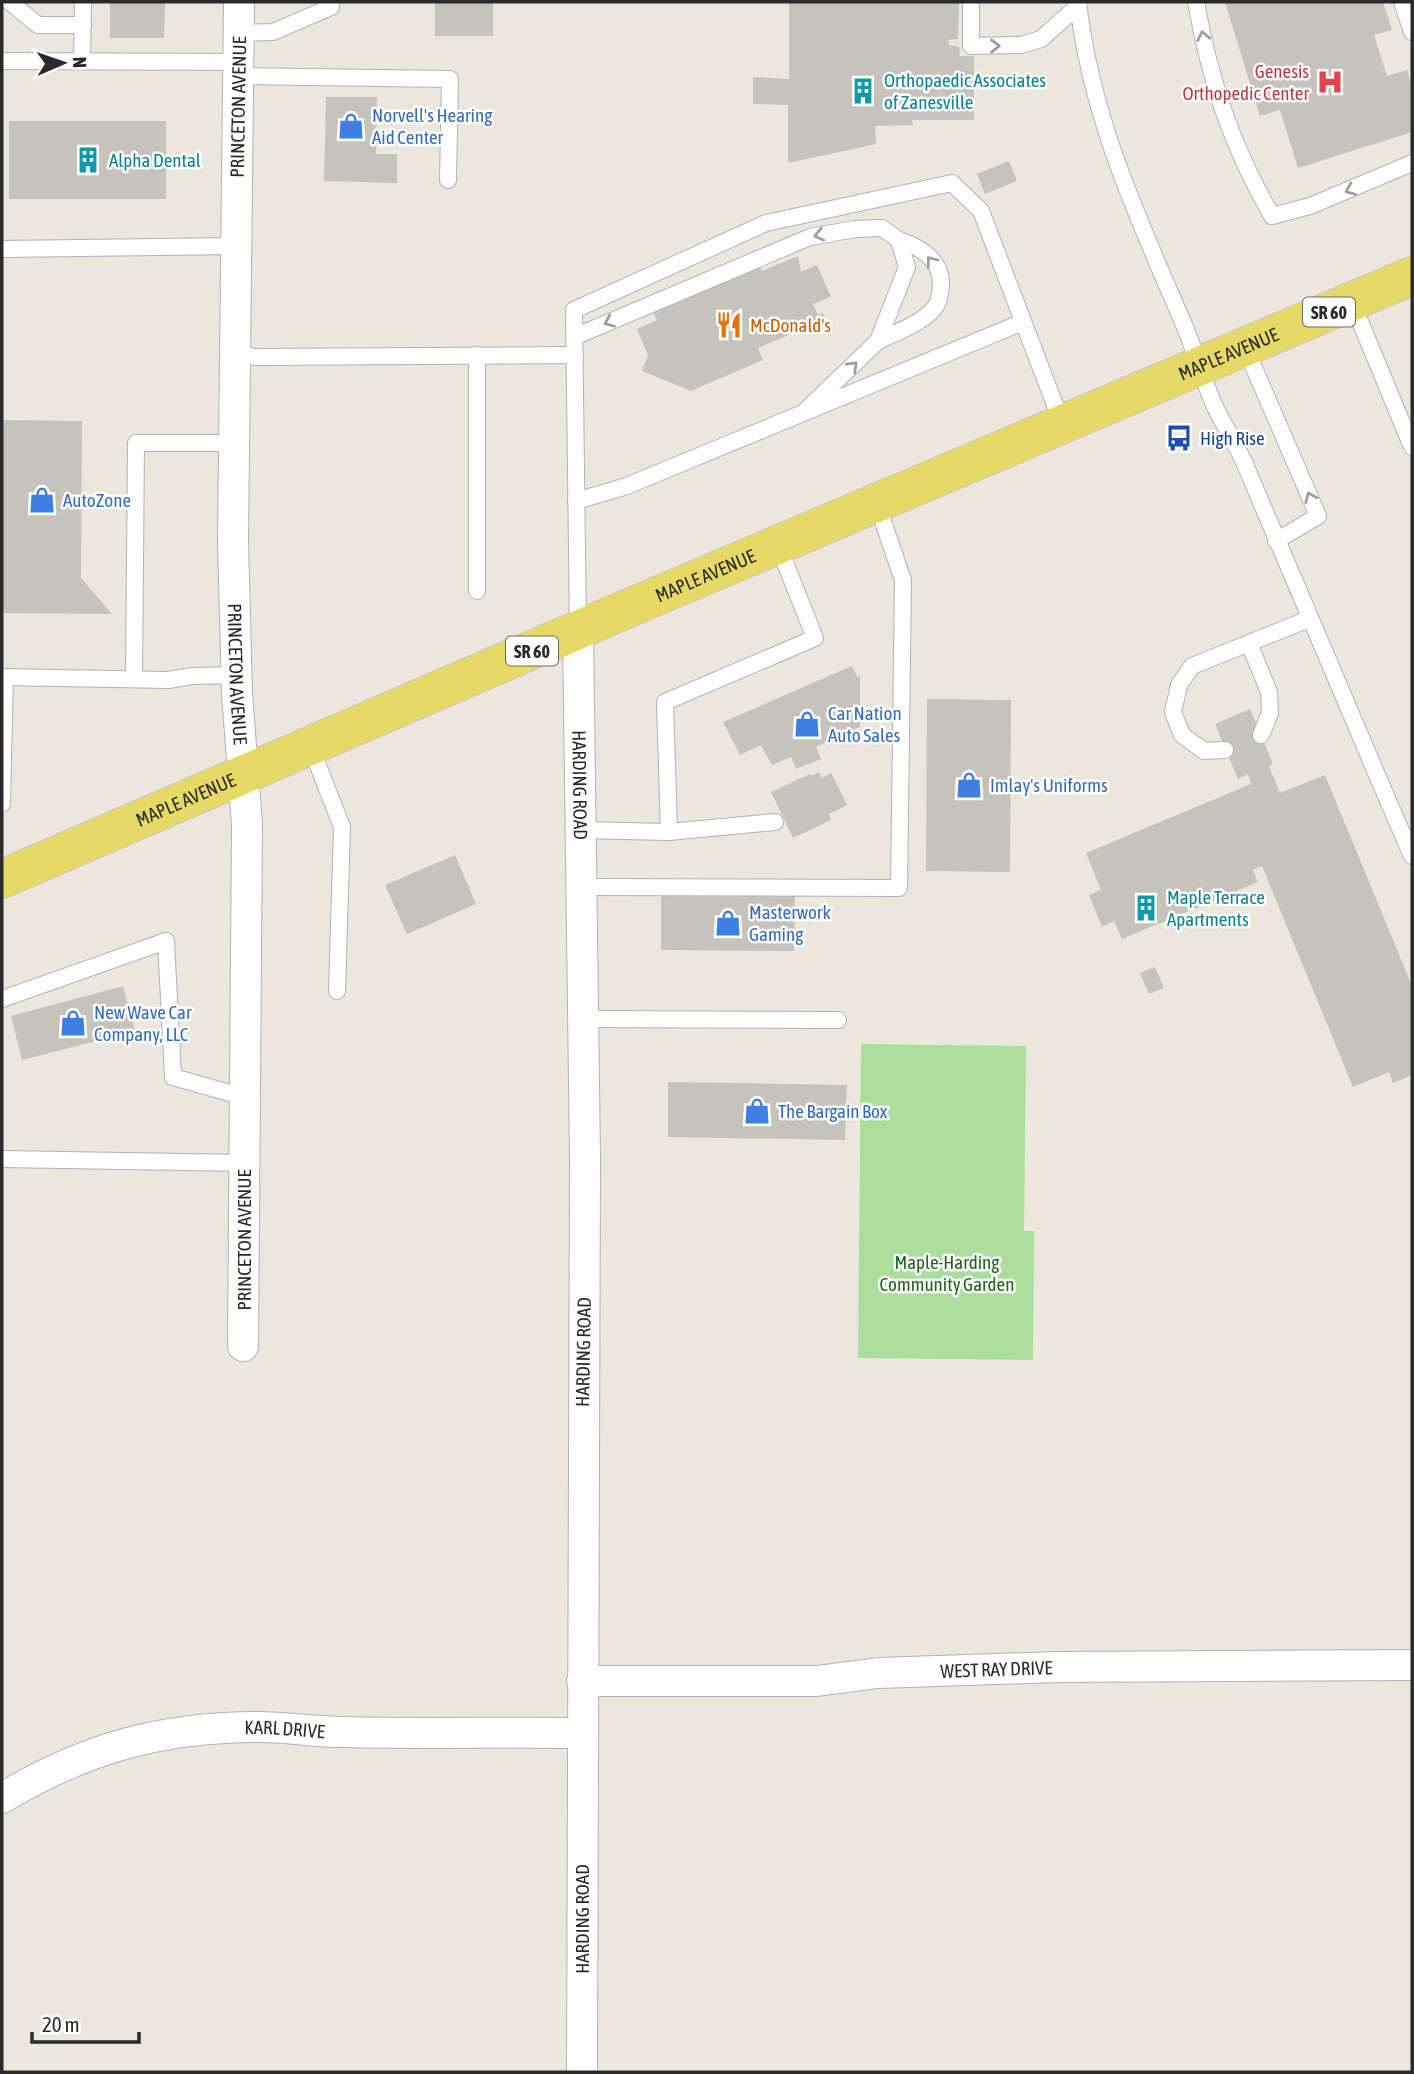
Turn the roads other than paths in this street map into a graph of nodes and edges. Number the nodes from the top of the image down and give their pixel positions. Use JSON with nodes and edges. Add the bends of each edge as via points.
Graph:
{"nodes":[{"id":1,"x":10,"y":2,"type":"edge"},
{"id":2,"x":83,"y":2,"type":"edge"},
{"id":3,"x":239,"y":2,"type":"edge"},
{"id":4,"x":331,"y":2,"type":"edge"},
{"id":5,"x":971,"y":2,"type":"edge"},
{"id":6,"x":1196,"y":2,"type":"edge"},
{"id":7,"x":1402,"y":2,"type":"edge"},
{"id":8,"x":1078,"y":4,"type":"edge"},
{"id":9,"x":83,"y":25,"type":"junction"},
{"id":10,"x":1412,"y":32,"type":"edge"},
{"id":11,"x":239,"y":33,"type":"junction"},
{"id":12,"x":82,"y":60,"type":"junction"},
{"id":13,"x":2,"y":61,"type":"edge"},
{"id":14,"x":238,"y":69,"type":"junction"},
{"id":15,"x":1412,"y":163,"type":"edge"},
{"id":16,"x":448,"y":180,"type":"dead end"},
{"id":17,"x":899,"y":240,"type":"junction"},
{"id":18,"x":237,"y":246,"type":"junction"},
{"id":19,"x":2,"y":249,"type":"edge"},
{"id":20,"x":1412,"y":276,"type":"edge"},
{"id":21,"x":1352,"y":302,"type":"junction"},
{"id":22,"x":1023,"y":322,"type":"junction"},
{"id":23,"x":574,"y":337,"type":"junction"},
{"id":24,"x":878,"y":341,"type":"junction"},
{"id":25,"x":1245,"y":346,"type":"junction"},
{"id":26,"x":235,"y":353,"type":"junction"},
{"id":27,"x":477,"y":355,"type":"junction"},
{"id":28,"x":575,"y":355,"type":"junction"},
{"id":29,"x":1199,"y":366,"type":"junction"},
{"id":30,"x":1406,"y":412,"type":"edge"},
{"id":31,"x":803,"y":413,"type":"junction"},
{"id":32,"x":1063,"y":426,"type":"junction"},
{"id":33,"x":235,"y":443,"type":"junction"},
{"id":34,"x":1412,"y":447,"type":"edge"},
{"id":35,"x":576,"y":501,"type":"junction"},
{"id":36,"x":877,"y":504,"type":"junction"},
{"id":37,"x":1276,"y":541,"type":"junction"},
{"id":38,"x":778,"y":545,"type":"junction"},
{"id":39,"x":477,"y":591,"type":"dead end"},
{"id":40,"x":1309,"y":619,"type":"junction"},
{"id":41,"x":578,"y":631,"type":"junction"},
{"id":42,"x":1249,"y":643,"type":"junction"},
{"id":43,"x":237,"y":675,"type":"junction"},
{"id":44,"x":4,"y":677,"type":"edge"},
{"id":45,"x":134,"y":679,"type":"junction"},
{"id":46,"x":1261,"y":735,"type":"dead end"},
{"id":47,"x":310,"y":745,"type":"junction"},
{"id":48,"x":1225,"y":750,"type":"dead end"},
{"id":49,"x":244,"y":774,"type":"junction"},
{"id":50,"x":2,"y":804,"type":"edge"},
{"id":51,"x":775,"y":822,"type":"dead end"},
{"id":52,"x":581,"y":830,"type":"junction"},
{"id":53,"x":669,"y":832,"type":"junction"},
{"id":54,"x":1412,"y":856,"type":"edge"},
{"id":55,"x":2,"y":879,"type":"edge"},
{"id":56,"x":582,"y":887,"type":"junction"},
{"id":57,"x":337,"y":991,"type":"dead end"},
{"id":58,"x":2,"y":999,"type":"edge"},
{"id":59,"x":583,"y":1019,"type":"junction"},
{"id":60,"x":838,"y":1020,"type":"dead end"},
{"id":61,"x":244,"y":1097,"type":"junction"},
{"id":62,"x":2,"y":1159,"type":"edge"},
{"id":63,"x":244,"y":1163,"type":"junction"},
{"id":64,"x":243,"y":1346,"type":"dead end"},
{"id":65,"x":1412,"y":1665,"type":"edge"},
{"id":66,"x":582,"y":1681,"type":"junction"},
{"id":67,"x":582,"y":1733,"type":"junction"},
{"id":68,"x":2,"y":1798,"type":"edge"},
{"id":69,"x":582,"y":2072,"type":"edge"}],
"edges":[{"from":1,"to":9,"type":"lane","via":[[38,24]]},
{"from":2,"to":9,"type":"lane"},
{"from":3,"to":11,"type":"street","name":"PRINCETON AVENUE"},
{"from":4,"to":11,"type":"lane","via":[[331,7],[273,32]]},
{"from":5,"to":8,"type":"lane","one_way":true,"via":[[971,46],[1021,45],[1041,38]]},
{"from":15,"to":6,"type":"lane","one_way":true,"via":[[1310,206],[1272,216],[1248,175],[1213,85]]},
{"from":7,"to":10,"type":"lane"},
{"from":8,"to":29,"type":"lane","via":[[1100,112],[1117,167]]},
{"from":9,"to":12,"type":"lane"},
{"from":11,"to":14,"type":"street","name":"PRINCETON AVENUE"},
{"from":12,"to":13,"type":"lane"},
{"from":12,"to":14,"type":"lane"},
{"from":14,"to":16,"type":"lane","via":[[450,79]]},
{"from":14,"to":18,"type":"street","name":"PRINCETON AVENUE"},
{"from":17,"to":23,"type":"lane","one_way":true,"via":[[882,228],[810,237]]},
{"from":17,"to":24,"type":"lane","via":[[907,267]]},
{"from":24,"to":17,"type":"lane","one_way":true,"via":[[917,322],[937,304],[942,280],[935,262],[917,246]]},
{"from":18,"to":19,"type":"lane"},
{"from":18,"to":26,"type":"street","name":"PRINCETON AVENUE"},
{"from":20,"to":21,"type":"main road","name":"MAPLE AVENUE","number":"SR 60"},
{"from":21,"to":25,"type":"main road","name":"MAPLE AVENUE","number":"SR 60"},
{"from":21,"to":30,"type":"lane"},
{"from":22,"to":23,"type":"lane","via":[[981,211],[951,183],[766,223],[574,310]]},
{"from":22,"to":31,"type":"lane"},
{"from":22,"to":32,"type":"lane"},
{"from":23,"to":28,"type":"lane"},
{"from":31,"to":24,"type":"lane","one_way":true},
{"from":25,"to":29,"type":"main road","name":"MAPLE AVENUE","number":"SR 60"},
{"from":37,"to":25,"type":"lane","one_way":true,"via":[[1318,516]]},
{"from":26,"to":27,"type":"lane","via":[[255,357]]},
{"from":26,"to":33,"type":"street","name":"PRINCETON AVENUE"},
{"from":27,"to":28,"type":"lane"},
{"from":27,"to":39,"type":"lane"},
{"from":28,"to":35,"type":"lane"},
{"from":29,"to":32,"type":"main road","name":"MAPLE AVENUE","number":"SR 60"},
{"from":29,"to":37,"type":"lane"},
{"from":30,"to":34,"type":"lane"},
{"from":31,"to":35,"type":"lane","via":[[627,486]]},
{"from":32,"to":36,"type":"main road","name":"MAPLE AVENUE","number":"SR 60"},
{"from":33,"to":43,"type":"street","name":"PRINCETON AVENUE"},
{"from":33,"to":45,"type":"lane","via":[[136,443]]},
{"from":35,"to":41,"type":"lane"},
{"from":36,"to":38,"type":"main road","name":"MAPLE AVENUE","number":"SR 60"},
{"from":36,"to":56,"type":"lane","via":[[903,580],[899,888]]},
{"from":37,"to":40,"type":"lane"},
{"from":38,"to":41,"type":"main road","name":"MAPLE AVENUE","number":"SR 60"},
{"from":38,"to":53,"type":"lane","via":[[815,638],[665,702]]},
{"from":40,"to":42,"type":"lane"},
{"from":40,"to":54,"type":"lane"},
{"from":41,"to":47,"type":"main road","name":"MAPLE AVENUE","number":"SR 60"},
{"from":41,"to":52,"type":"street","name":"HARDING ROAD"},
{"from":42,"to":46,"type":"lane","via":[[1269,692],[1270,713]]},
{"from":42,"to":48,"type":"lane","via":[[1192,666],[1179,685],[1173,712],[1182,735],[1204,751]]},
{"from":43,"to":45,"type":"lane"},
{"from":43,"to":49,"type":"street","name":"PRINCETON AVENUE"},
{"from":44,"to":45,"type":"lane"},
{"from":44,"to":50,"type":"lane"},
{"from":47,"to":49,"type":"main road","name":"MAPLE AVENUE","number":"SR 60"},
{"from":47,"to":57,"type":"lane","via":[[342,827]]},
{"from":49,"to":55,"type":"main road","name":"MAPLE AVENUE","number":"SR 60"},
{"from":49,"to":61,"type":"street","name":"PRINCETON AVENUE"},
{"from":51,"to":53,"type":"lane"},
{"from":52,"to":53,"type":"lane"},
{"from":52,"to":56,"type":"street","name":"HARDING ROAD"},
{"from":56,"to":59,"type":"street","name":"HARDING ROAD"},
{"from":58,"to":61,"type":"lane","via":[[166,941],[173,1077]]},
{"from":59,"to":60,"type":"lane"},
{"from":59,"to":66,"type":"street","name":"HARDING ROAD"},
{"from":61,"to":63,"type":"street","name":"PRINCETON AVENUE"},
{"from":62,"to":63,"type":"lane"},
{"from":63,"to":64,"type":"street","name":"PRINCETON AVENUE"},
{"from":65,"to":66,"type":"street","name":"WEST RAY DRIVE","via":[[1058,1667],[878,1673],[817,1681]]},
{"from":66,"to":67,"type":"street","name":"HARDING ROAD"},
{"from":67,"to":68,"type":"street","name":"KARL DRIVE","via":[[260,1727],[170,1733],[91,1753]]},
{"from":67,"to":69,"type":"street","name":"HARDING ROAD"}]}
